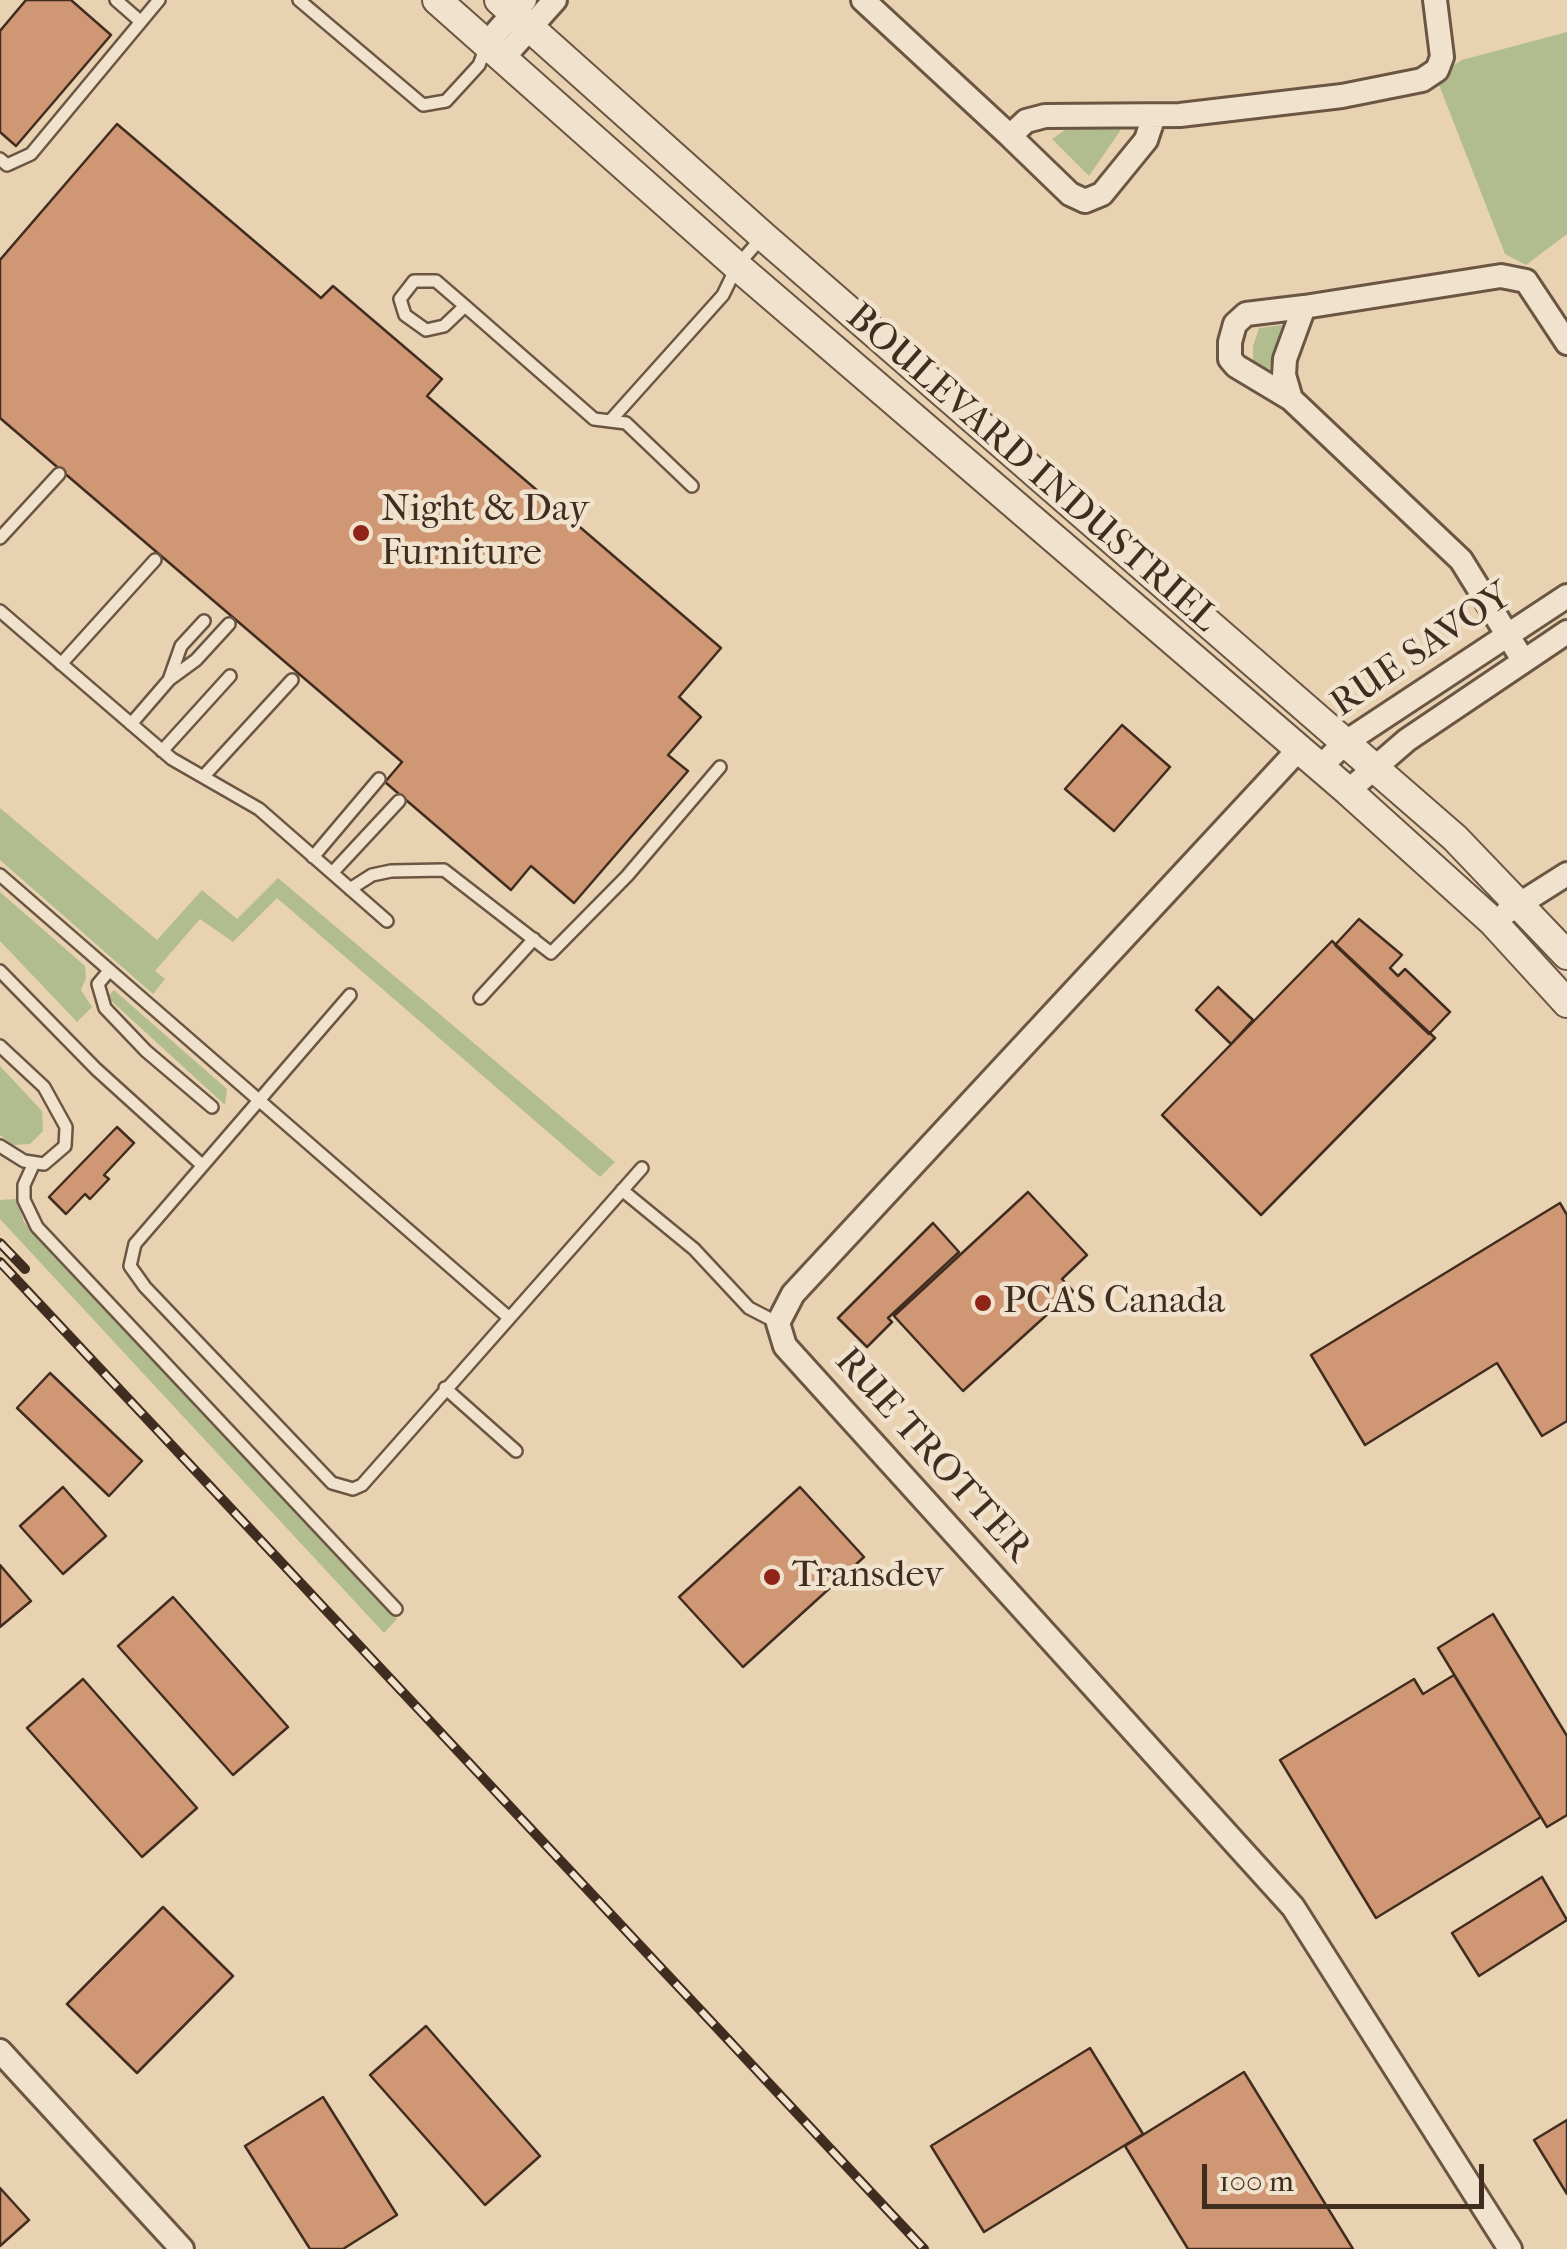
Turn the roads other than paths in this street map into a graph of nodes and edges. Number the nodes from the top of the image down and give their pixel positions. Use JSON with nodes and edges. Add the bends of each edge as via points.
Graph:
{"nodes":[{"id":1,"x":116,"y":0,"type":"edge"},
{"id":2,"x":159,"y":0,"type":"edge"},
{"id":3,"x":299,"y":0,"type":"edge"},
{"id":4,"x":437,"y":0,"type":"edge"},
{"id":5,"x":554,"y":0,"type":"edge"},
{"id":6,"x":863,"y":0,"type":"edge"},
{"id":7,"x":1434,"y":0,"type":"edge"},
{"id":8,"x":517,"y":10,"type":"edge"},
{"id":9,"x":140,"y":22,"type":"junction"},
{"id":10,"x":489,"y":55,"type":"junction"},
{"id":11,"x":1154,"y":116,"type":"junction"},
{"id":12,"x":1010,"y":136,"type":"junction"},
{"id":13,"x":0,"y":159,"type":"edge"},
{"id":14,"x":762,"y":236,"type":"junction"},
{"id":15,"x":737,"y":266,"type":"junction"},
{"id":16,"x":465,"y":306,"type":"junction"},
{"id":17,"x":1304,"y":306,"type":"junction"},
{"id":18,"x":1567,"y":343,"type":"edge"},
{"id":19,"x":1291,"y":398,"type":"junction"},
{"id":20,"x":610,"y":421,"type":"junction"},
{"id":21,"x":59,"y":474,"type":"dead end"},
{"id":22,"x":692,"y":486,"type":"dead end"},
{"id":23,"x":0,"y":538,"type":"edge"},
{"id":24,"x":155,"y":560,"type":"dead end"},
{"id":25,"x":1567,"y":596,"type":"edge"},
{"id":26,"x":0,"y":610,"type":"edge"},
{"id":27,"x":204,"y":620,"type":"dead end"},
{"id":28,"x":229,"y":624,"type":"dead end"},
{"id":29,"x":1567,"y":632,"type":"edge"},
{"id":30,"x":1507,"y":634,"type":"junction"},
{"id":31,"x":1523,"y":660,"type":"junction"},
{"id":32,"x":61,"y":664,"type":"junction"},
{"id":33,"x":230,"y":676,"type":"dead end"},
{"id":34,"x":169,"y":680,"type":"junction"},
{"id":35,"x":292,"y":680,"type":"dead end"},
{"id":36,"x":131,"y":724,"type":"junction"},
{"id":37,"x":1346,"y":742,"type":"junction"},
{"id":38,"x":162,"y":750,"type":"junction"},
{"id":39,"x":1309,"y":758,"type":"junction"},
{"id":40,"x":720,"y":768,"type":"dead end"},
{"id":41,"x":1373,"y":768,"type":"junction"},
{"id":42,"x":203,"y":777,"type":"junction"},
{"id":43,"x":379,"y":779,"type":"dead end"},
{"id":44,"x":1348,"y":791,"type":"junction"},
{"id":45,"x":399,"y":801,"type":"dead end"},
{"id":46,"x":313,"y":857,"type":"junction"},
{"id":47,"x":332,"y":874,"type":"junction"},
{"id":48,"x":1567,"y":874,"type":"edge"},
{"id":49,"x":0,"y":875,"type":"edge"},
{"id":50,"x":350,"y":889,"type":"junction"},
{"id":51,"x":1520,"y":904,"type":"junction"},
{"id":52,"x":387,"y":921,"type":"dead end"},
{"id":53,"x":1492,"y":921,"type":"junction"},
{"id":54,"x":534,"y":939,"type":"junction"},
{"id":55,"x":1567,"y":955,"type":"edge"},
{"id":56,"x":0,"y":971,"type":"edge"},
{"id":57,"x":109,"y":972,"type":"junction"},
{"id":58,"x":350,"y":995,"type":"dead end"},
{"id":59,"x":480,"y":998,"type":"dead end"},
{"id":60,"x":1567,"y":1003,"type":"edge"},
{"id":61,"x":0,"y":1046,"type":"edge"},
{"id":62,"x":258,"y":1098,"type":"junction"},
{"id":63,"x":212,"y":1107,"type":"dead end"},
{"id":64,"x":0,"y":1146,"type":"edge"},
{"id":65,"x":34,"y":1162,"type":"junction"},
{"id":66,"x":202,"y":1165,"type":"junction"},
{"id":67,"x":642,"y":1168,"type":"dead end"},
{"id":68,"x":622,"y":1190,"type":"junction"},
{"id":69,"x":508,"y":1316,"type":"junction"},
{"id":70,"x":778,"y":1323,"type":"junction"},
{"id":71,"x":445,"y":1388,"type":"junction"},
{"id":72,"x":516,"y":1451,"type":"dead end"},
{"id":73,"x":396,"y":1609,"type":"dead end"},
{"id":74,"x":0,"y":2051,"type":"edge"},
{"id":75,"x":182,"y":2249,"type":"edge"},
{"id":76,"x":1510,"y":2249,"type":"edge"}],
"edges":[{"from":1,"to":9,"type":"lane"},
{"from":2,"to":9,"type":"lane"},
{"from":3,"to":10,"type":"lane","via":[[423,105],[446,101]]},
{"from":4,"to":10,"type":"street","name":"BOULEVARD INDUSTRIEL"},
{"from":5,"to":8,"type":"street"},
{"from":6,"to":12,"type":"street"},
{"from":7,"to":11,"type":"street","via":[[1442,57],[1422,80],[1288,104]]},
{"from":8,"to":10,"type":"street"},
{"from":8,"to":14,"type":"street","name":"BOULEVARD INDUSTRIEL"},
{"from":9,"to":13,"type":"lane","via":[[31,154],[8,165]]},
{"from":10,"to":15,"type":"street","name":"BOULEVARD INDUSTRIEL"},
{"from":11,"to":12,"type":"street","via":[[1044,116]]},
{"from":11,"to":12,"type":"street","via":[[1146,140],[1102,194],[1086,201],[1070,194]]},
{"from":14,"to":15,"type":"lane"},
{"from":14,"to":37,"type":"street","name":"BOULEVARD INDUSTRIEL"},
{"from":15,"to":20,"type":"lane","via":[[723,295]]},
{"from":15,"to":39,"type":"street","name":"BOULEVARD INDUSTRIEL"},
{"from":16,"to":16,"type":"lane","via":[[436,281],[422,278],[405,289],[400,307],[435,330]]},
{"from":16,"to":20,"type":"lane","via":[[594,419]]},
{"from":17,"to":18,"type":"street","via":[[1520,276]]},
{"from":17,"to":19,"type":"street","via":[[1285,360]]},
{"from":17,"to":19,"type":"street","via":[[1246,314],[1230,342],[1236,366]]},
{"from":19,"to":30,"type":"street","via":[[1461,560]]},
{"from":20,"to":22,"type":"lane","via":[[626,423]]},
{"from":21,"to":23,"type":"lane"},
{"from":24,"to":32,"type":"lane"},
{"from":25,"to":30,"type":"street","name":"RUE SAVOY"},
{"from":26,"to":32,"type":"lane"},
{"from":27,"to":34,"type":"lane","via":[[181,646]]},
{"from":28,"to":34,"type":"lane"},
{"from":29,"to":31,"type":"street","name":"RUE SAVOY"},
{"from":30,"to":31,"type":"street"},
{"from":30,"to":37,"type":"street","name":"RUE SAVOY"},
{"from":31,"to":41,"type":"street","name":"RUE SAVOY"},
{"from":32,"to":36,"type":"lane"},
{"from":33,"to":38,"type":"lane"},
{"from":34,"to":36,"type":"lane"},
{"from":35,"to":42,"type":"lane"},
{"from":36,"to":38,"type":"lane"},
{"from":37,"to":39,"type":"street","name":"RUE SAVOY"},
{"from":37,"to":41,"type":"street","name":"BOULEVARD INDUSTRIEL"},
{"from":38,"to":42,"type":"lane"},
{"from":39,"to":44,"type":"street","name":"BOULEVARD INDUSTRIEL"},
{"from":39,"to":70,"type":"street","via":[[793,1294]]},
{"from":40,"to":54,"type":"lane","via":[[551,953]]},
{"from":41,"to":44,"type":"street","name":"RUE SAVOY"},
{"from":41,"to":51,"type":"street","name":"BOULEVARD INDUSTRIEL"},
{"from":42,"to":46,"type":"lane","via":[[259,810]]},
{"from":43,"to":46,"type":"lane"},
{"from":44,"to":53,"type":"street","name":"BOULEVARD INDUSTRIEL"},
{"from":45,"to":47,"type":"lane"},
{"from":46,"to":47,"type":"lane"},
{"from":47,"to":50,"type":"lane"},
{"from":48,"to":51,"type":"street"},
{"from":49,"to":57,"type":"lane"},
{"from":50,"to":52,"type":"lane"},
{"from":50,"to":54,"type":"lane","via":[[372,875],[444,870]]},
{"from":51,"to":53,"type":"street"},
{"from":51,"to":55,"type":"street","name":"BOULEVARD INDUSTRIEL"},
{"from":53,"to":60,"type":"street","name":"BOULEVARD INDUSTRIEL"},
{"from":54,"to":59,"type":"lane"},
{"from":56,"to":66,"type":"lane"},
{"from":57,"to":62,"type":"lane"},
{"from":57,"to":63,"type":"lane","via":[[98,984],[105,1008]]},
{"from":58,"to":62,"type":"lane"},
{"from":61,"to":65,"type":"lane","via":[[44,1087],[66,1127],[57,1158]]},
{"from":62,"to":66,"type":"lane"},
{"from":62,"to":69,"type":"lane"},
{"from":64,"to":65,"type":"lane"},
{"from":65,"to":73,"type":"lane","via":[[24,1200],[37,1226]]},
{"from":66,"to":71,"type":"lane","via":[[136,1244],[130,1266],[319,1474],[344,1488],[362,1485]]},
{"from":67,"to":68,"type":"lane"},
{"from":68,"to":69,"type":"lane"},
{"from":68,"to":70,"type":"lane","via":[[750,1308]]},
{"from":69,"to":71,"type":"lane"},
{"from":70,"to":76,"type":"street","name":"RUE TROTTER","via":[[785,1346],[1294,1908]]},
{"from":71,"to":72,"type":"lane"},
{"from":74,"to":75,"type":"street"}]}
